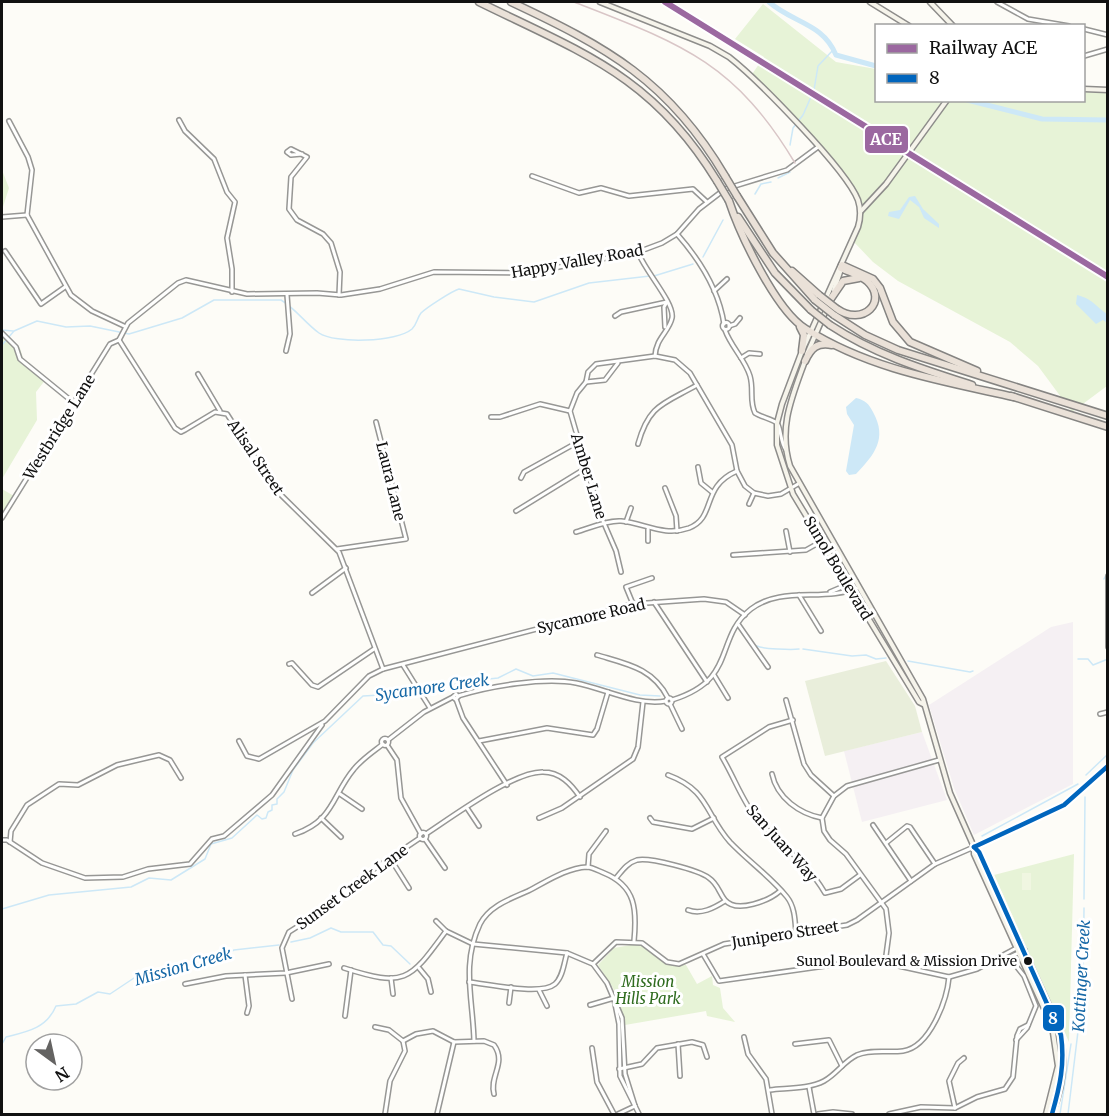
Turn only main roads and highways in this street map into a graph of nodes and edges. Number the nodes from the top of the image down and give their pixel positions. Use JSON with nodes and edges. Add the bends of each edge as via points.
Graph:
{"nodes":[{"id":1,"x":479,"y":2,"type":"edge"},
{"id":2,"x":511,"y":2,"type":"edge"},
{"id":3,"x":600,"y":2,"type":"edge"},
{"id":4,"x":870,"y":2,"type":"edge"},
{"id":5,"x":930,"y":2,"type":"edge"},
{"id":6,"x":906,"y":24,"type":"edge"},
{"id":7,"x":951,"y":24,"type":"edge"},
{"id":8,"x":1085,"y":89,"type":"edge"},
{"id":9,"x":1107,"y":90,"type":"edge"},
{"id":10,"x":945,"y":102,"type":"edge"},
{"id":11,"x":729,"y":201,"type":"junction"},
{"id":12,"x":861,"y":211,"type":"junction"},
{"id":13,"x":842,"y":266,"type":"junction"},
{"id":14,"x":866,"y":279,"type":"junction"},
{"id":15,"x":830,"y":300,"type":"junction"},
{"id":16,"x":783,"y":305,"type":"junction"},
{"id":17,"x":836,"y":312,"type":"junction"},
{"id":18,"x":813,"y":333,"type":"junction"},
{"id":19,"x":838,"y":347,"type":"junction"},
{"id":20,"x":802,"y":351,"type":"junction"},
{"id":21,"x":805,"y":360,"type":"junction"},
{"id":22,"x":990,"y":379,"type":"junction"},
{"id":23,"x":1014,"y":397,"type":"junction"},
{"id":24,"x":1107,"y":416,"type":"edge"},
{"id":25,"x":1107,"y":427,"type":"edge"},
{"id":26,"x":897,"y":666,"type":"junction"},
{"id":27,"x":915,"y":686,"type":"junction"},
{"id":28,"x":923,"y":704,"type":"junction"},
{"id":29,"x":1107,"y":766,"type":"edge"},
{"id":30,"x":974,"y":846,"type":"junction"},
{"id":31,"x":1046,"y":1114,"type":"edge"},
{"id":32,"x":1052,"y":1114,"type":"edge"}],
"edges":[{"from":1,"to":11,"type":"highway","bridge":true,"via":[[576,48],[627,79],[676,125]]},
{"from":2,"to":17,"type":"highway","bridge":true,"via":[[583,36],[635,69],[691,125],[763,239],[817,298]]},
{"from":3,"to":12,"type":"main road","via":[[719,51],[746,71],[850,184]]},
{"from":4,"to":6,"type":"main road"},
{"from":5,"to":7,"type":"main road"},
{"from":8,"to":9,"type":"main road"},
{"from":10,"to":12,"type":"main road","via":[[886,184]]},
{"from":11,"to":16,"type":"highway","via":[[759,268]]},
{"from":11,"to":23,"type":"highway","bridge":true,"via":[[775,273],[830,325],[894,359]]},
{"from":12,"to":13,"type":"main road"},
{"from":13,"to":14,"type":"highway"},
{"from":13,"to":15,"type":"main road","name":"Sunol Boulevard"},
{"from":13,"to":18,"type":"main road","name":"Sunol Boulevard"},
{"from":13,"to":22,"type":"highway","via":[[873,279],[893,322],[910,342]]},
{"from":14,"to":15,"type":"highway","via":[[854,277],[843,281]]},
{"from":14,"to":17,"type":"highway","via":[[875,294],[869,311],[853,317]]},
{"from":15,"to":18,"type":"main road","name":"Sunol Boulevard"},
{"from":16,"to":18,"type":"highway"},
{"from":16,"to":20,"type":"highway","via":[[802,331]]},
{"from":17,"to":22,"type":"highway","via":[[866,335],[898,350]]},
{"from":18,"to":19,"type":"highway"},
{"from":18,"to":20,"type":"main road","name":"Sunol Boulevard"},
{"from":18,"to":21,"type":"main road","name":"Sunol Boulevard"},
{"from":19,"to":21,"type":"highway","via":[[817,345]]},
{"from":19,"to":23,"type":"highway","via":[[905,373]]},
{"from":20,"to":26,"type":"main road","name":"Sunol Boulevard","via":[[777,423],[778,455],[791,488]]},
{"from":21,"to":27,"type":"main road","name":"Sunol Boulevard","via":[[786,414],[786,450],[798,484]]},
{"from":22,"to":24,"type":"highway"},
{"from":23,"to":25,"type":"highway"},
{"from":26,"to":27,"type":"main road"},
{"from":26,"to":28,"type":"main road","name":"Sunol Boulevard"},
{"from":27,"to":28,"type":"main road","name":"Sunol Boulevard"},
{"from":28,"to":30,"type":"main road","name":"Sunol Boulevard","via":[[953,801]]},
{"from":29,"to":30,"type":"main road","via":[[1059,808]]},
{"from":30,"to":31,"type":"main road","name":"Sunol Boulevard","via":[[974,854],[1049,1017],[1057,1046],[1055,1084]]},
{"from":30,"to":32,"type":"main road","name":"Sunol Boulevard","via":[[1058,1025],[1063,1047],[1062,1078]]}]}
